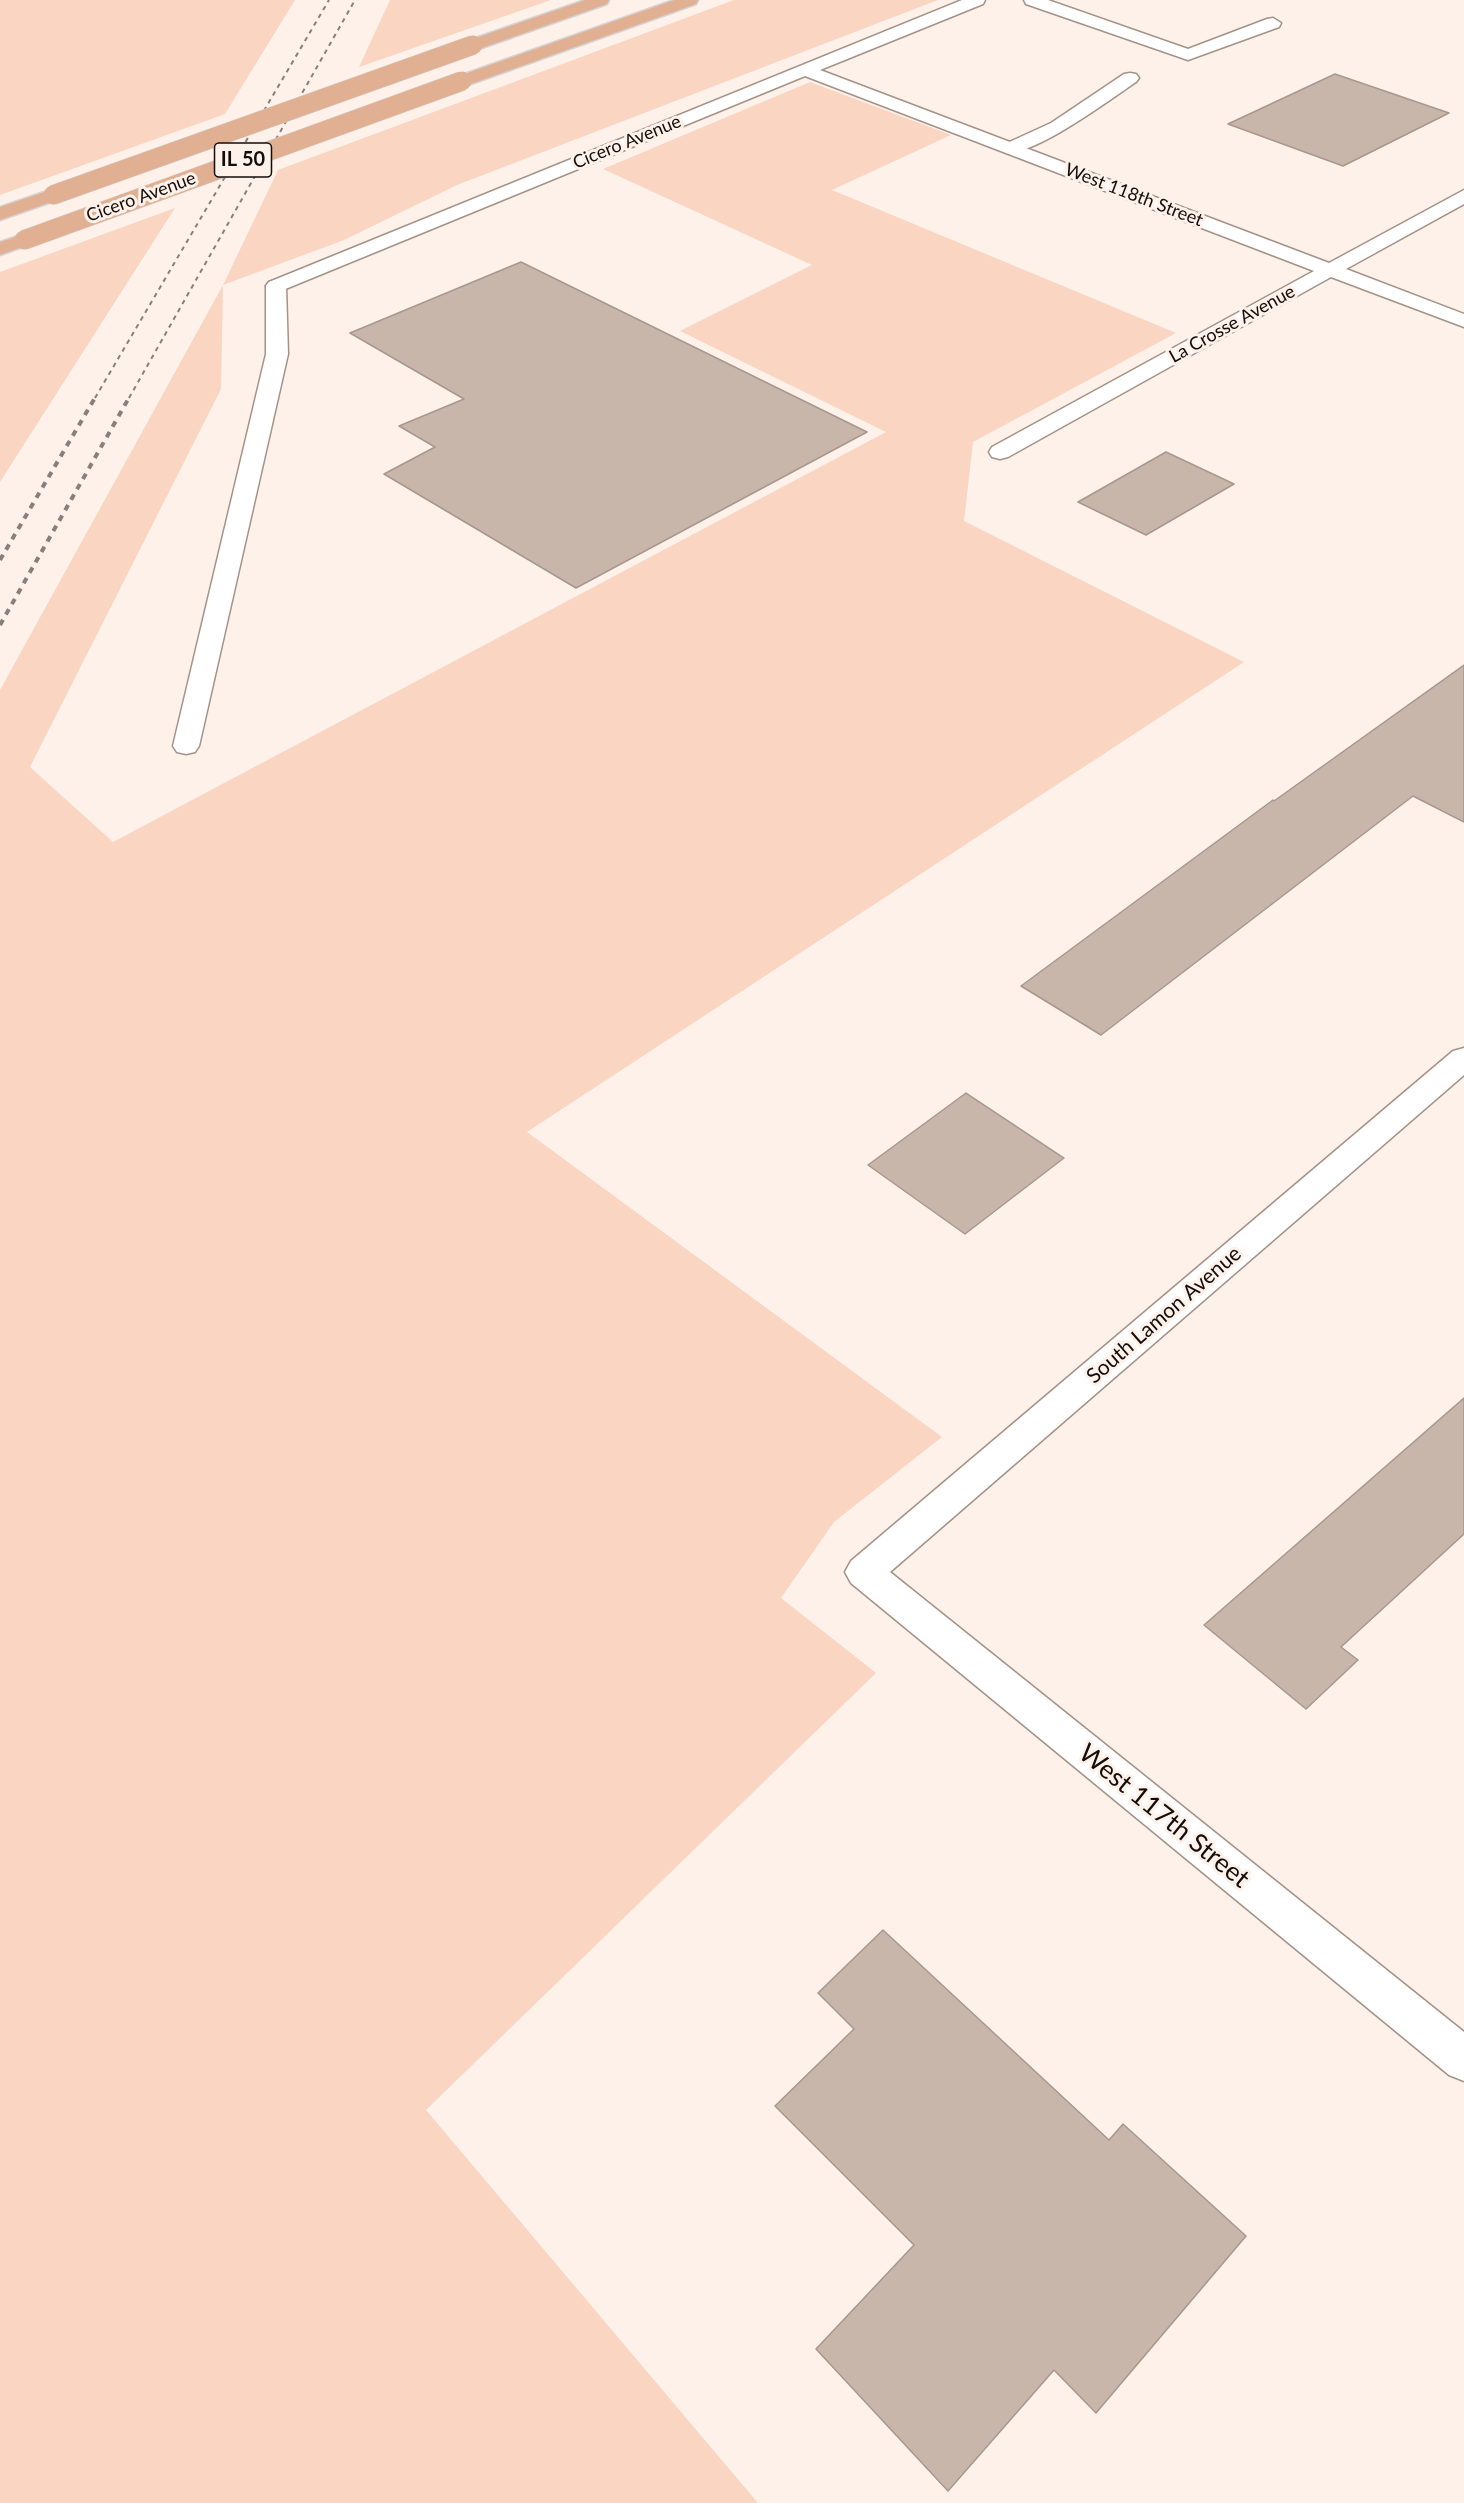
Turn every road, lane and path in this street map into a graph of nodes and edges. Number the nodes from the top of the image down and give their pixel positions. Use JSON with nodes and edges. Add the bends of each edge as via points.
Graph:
{"nodes":[{"id":1,"x":601,"y":0,"type":"edge"},
{"id":2,"x":690,"y":0,"type":"edge"},
{"id":3,"x":977,"y":0,"type":"edge"},
{"id":4,"x":1032,"y":0,"type":"edge"},
{"id":5,"x":1273,"y":23,"type":"dead end"},
{"id":6,"x":804,"y":70,"type":"junction"},
{"id":7,"x":1130,"y":78,"type":"dead end"},
{"id":8,"x":1012,"y":148,"type":"junction"},
{"id":9,"x":1464,"y":196,"type":"edge"},
{"id":10,"x":0,"y":214,"type":"edge"},
{"id":11,"x":0,"y":249,"type":"edge"},
{"id":12,"x":1331,"y":269,"type":"junction"},
{"id":13,"x":1464,"y":321,"type":"edge"},
{"id":14,"x":1000,"y":452,"type":"dead end"},
{"id":15,"x":186,"y":746,"type":"dead end"},
{"id":16,"x":1464,"y":1058,"type":"edge"},
{"id":17,"x":864,"y":1572,"type":"joint"},
{"id":18,"x":1464,"y":2060,"type":"edge"}],
"edges":[{"from":1,"to":10,"type":"main road","name":"Cicero Avenue","number":"IL 50","bridge":true},
{"from":2,"to":11,"type":"main road","name":"Cicero Avenue","number":"IL 50","bridge":true},
{"from":3,"to":6,"type":"street","name":"Cicero Avenue"},
{"from":4,"to":5,"type":"street","via":[[1188,55]]},
{"from":6,"to":8,"type":"street","name":"West 118th Street"},
{"from":6,"to":15,"type":"street","name":"Cicero Avenue","via":[[276,286],[277,354]]},
{"from":7,"to":8,"type":"street","via":[[1057,127]]},
{"from":8,"to":12,"type":"street","name":"West 118th Street"},
{"from":9,"to":12,"type":"street","name":"La Crosse Avenue"},
{"from":12,"to":13,"type":"street","name":"West 118th Street"},
{"from":12,"to":14,"type":"street","name":"La Crosse Avenue"},
{"from":16,"to":17,"type":"street","name":"South Lamon Avenue"},
{"from":17,"to":18,"type":"street","name":"West 117th Street"}]}
